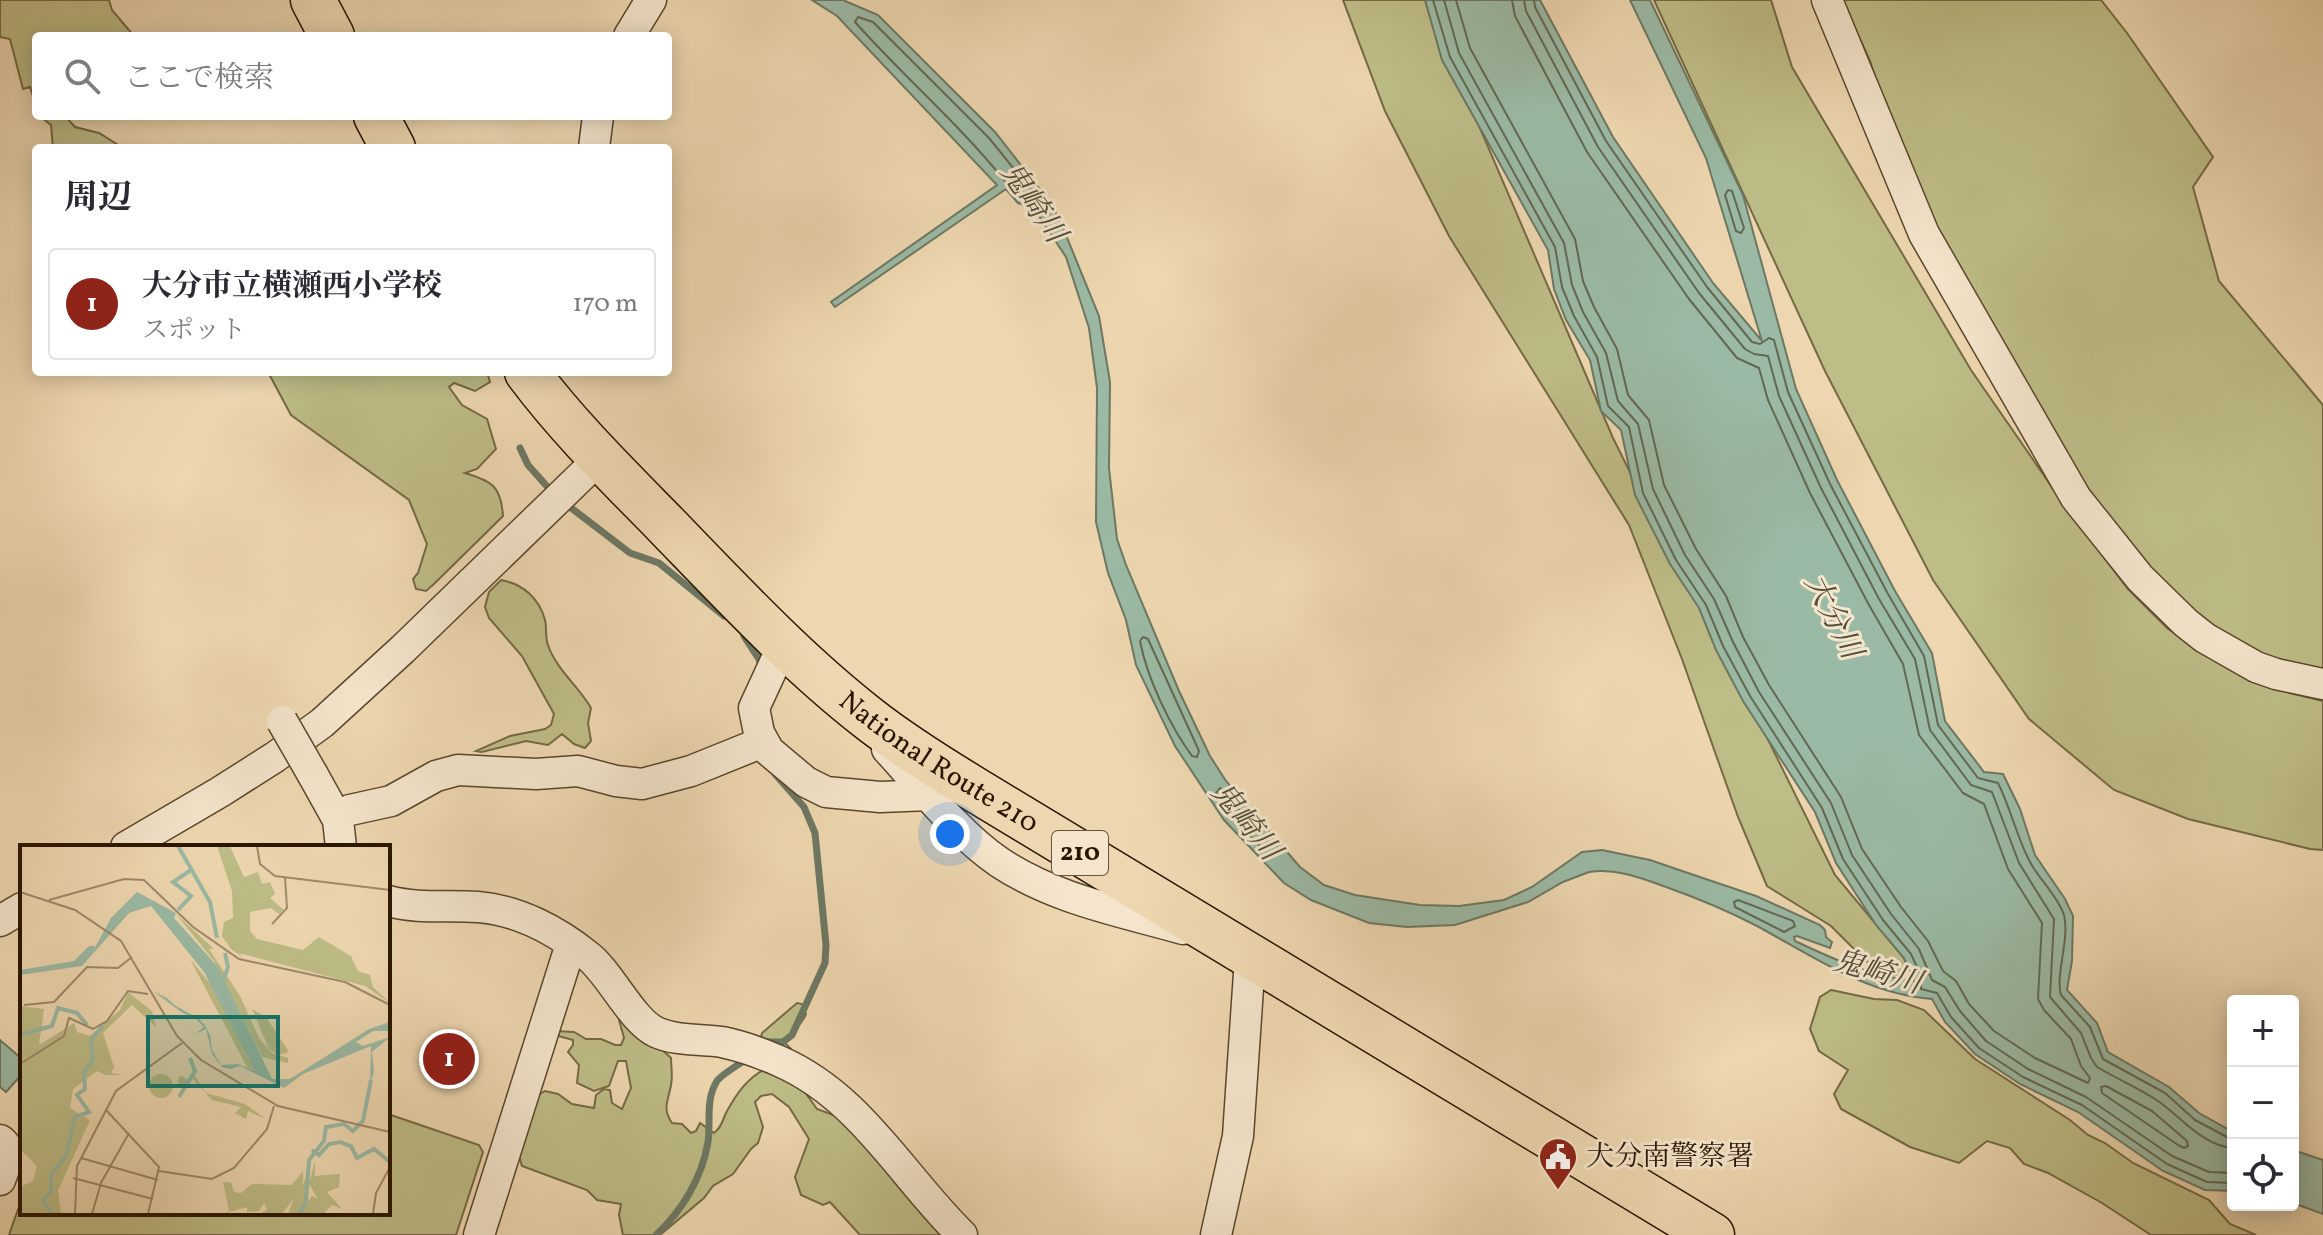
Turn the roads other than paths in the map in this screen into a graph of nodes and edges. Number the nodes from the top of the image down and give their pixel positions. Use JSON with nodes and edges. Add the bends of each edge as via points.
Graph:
{"nodes":[{"id":1,"x":313,"y":0,"type":"edge"},
{"id":2,"x":651,"y":0,"type":"edge"},
{"id":3,"x":1827,"y":0,"type":"edge"},
{"id":4,"x":330,"y":32,"type":"edge"},
{"id":5,"x":631,"y":32,"type":"edge"},
{"id":6,"x":378,"y":120,"type":"edge"},
{"id":7,"x":598,"y":120,"type":"edge"},
{"id":8,"x":391,"y":144,"type":"edge"},
{"id":9,"x":594,"y":144,"type":"edge"},
{"id":10,"x":530,"y":376,"type":"edge"},
{"id":11,"x":600,"y":458,"type":"junction"},
{"id":12,"x":784,"y":643,"type":"junction"},
{"id":13,"x":817,"y":674,"type":"junction"},
{"id":14,"x":2323,"y":684,"type":"edge"},
{"id":15,"x":282,"y":721,"type":"dead end"},
{"id":16,"x":763,"y":742,"type":"junction"},
{"id":17,"x":930,"y":795,"type":"junction"},
{"id":18,"x":336,"y":816,"type":"junction"},
{"id":19,"x":129,"y":845,"type":"edge"},
{"id":20,"x":341,"y":845,"type":"edge"},
{"id":21,"x":390,"y":901,"type":"edge"},
{"id":22,"x":20,"y":909,"type":"edge"},
{"id":23,"x":0,"y":921,"type":"edge"},
{"id":24,"x":571,"y":944,"type":"junction"},
{"id":25,"x":1240,"y":950,"type":"junction"},
{"id":26,"x":0,"y":1140,"type":"edge"},
{"id":27,"x":0,"y":1180,"type":"edge"},
{"id":28,"x":479,"y":1235,"type":"edge"},
{"id":29,"x":962,"y":1235,"type":"edge"},
{"id":30,"x":1216,"y":1235,"type":"edge"},
{"id":31,"x":1712,"y":1235,"type":"edge"}],
"edges":[{"from":1,"to":4,"type":"highway"},
{"from":2,"to":5,"type":"street"},
{"from":3,"to":14,"type":"street","via":[[1924,234],[2076,498],[2140,578],[2205,638],[2256,667]]},
{"from":6,"to":8,"type":"highway"},
{"from":7,"to":9,"type":"street"},
{"from":10,"to":11,"type":"highway","name":"National Route 210","number":"210"},
{"from":11,"to":12,"type":"highway","name":"National Route 210","number":"210"},
{"from":11,"to":19,"type":"street","via":[[322,723]]},
{"from":12,"to":13,"type":"highway","name":"National Route 210","number":"210"},
{"from":12,"to":16,"type":"street","via":[[754,708]]},
{"from":13,"to":17,"type":"street"},
{"from":13,"to":25,"type":"highway","name":"National Route 210","number":"210","via":[[933,763]]},
{"from":15,"to":18,"type":"street","bridge":true},
{"from":16,"to":17,"type":"street","via":[[791,771],[826,792]]},
{"from":16,"to":18,"type":"street","via":[[642,784],[578,771],[458,770],[391,801]]},
{"from":17,"to":25,"type":"street","via":[[986,852],[1042,887]]},
{"from":18,"to":20,"type":"street"},
{"from":21,"to":24,"type":"street","via":[[494,909],[537,924]]},
{"from":22,"to":23,"type":"street"},
{"from":24,"to":28,"type":"street"},
{"from":24,"to":29,"type":"street","via":[[590,957],[654,1032],[765,1055],[839,1098]]},
{"from":25,"to":30,"type":"street","via":[[1249,973],[1238,1136]]},
{"from":25,"to":31,"type":"highway","name":"National Route 210","number":"210"},
{"from":26,"to":27,"type":"street","via":[[8,1152]]}]}
